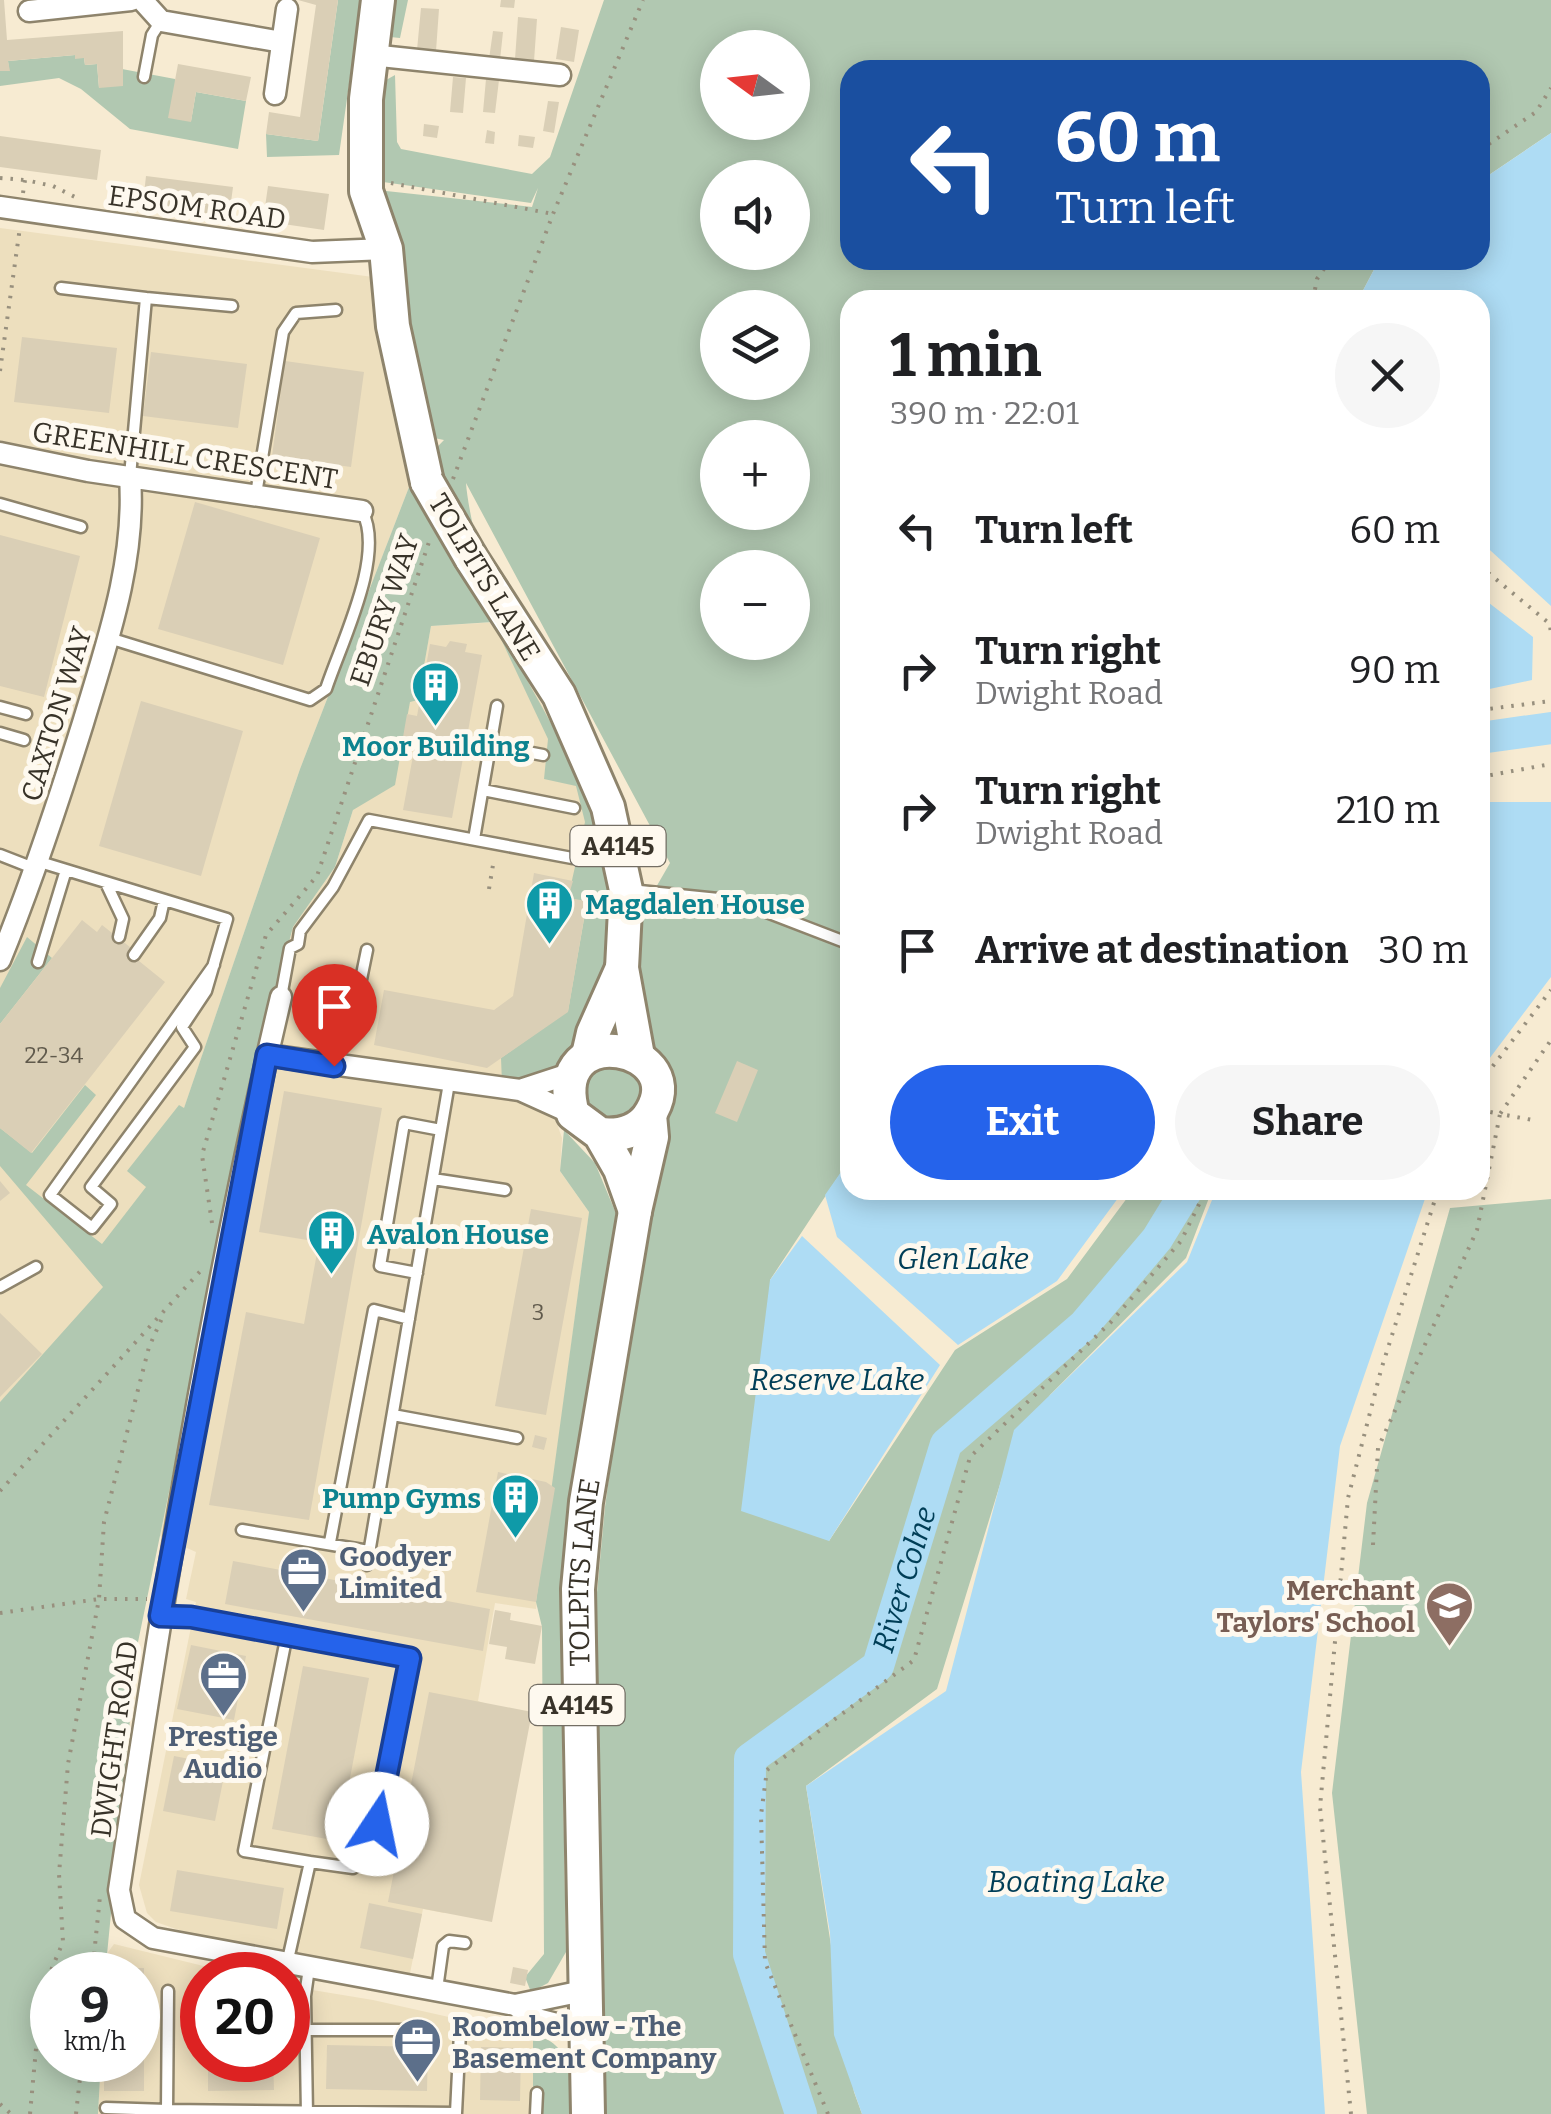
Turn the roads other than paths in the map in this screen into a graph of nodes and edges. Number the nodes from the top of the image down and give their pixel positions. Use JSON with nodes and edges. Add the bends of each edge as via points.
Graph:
{"nodes":[{"id":1,"x":131,"y":0,"type":"edge"},
{"id":2,"x":142,"y":0,"type":"edge"},
{"id":3,"x":378,"y":0,"type":"edge"},
{"id":4,"x":287,"y":9,"type":"dead end"},
{"id":5,"x":29,"y":10,"type":"dead end"},
{"id":6,"x":160,"y":21,"type":"junction"},
{"id":7,"x":282,"y":42,"type":"junction"},
{"id":8,"x":370,"y":55,"type":"junction"},
{"id":9,"x":560,"y":76,"type":"dead end"},
{"id":10,"x":144,"y":77,"type":"dead end"},
{"id":11,"x":275,"y":94,"type":"dead end"},
{"id":12,"x":10,"y":209,"type":"edge"},
{"id":13,"x":386,"y":249,"type":"junction"},
{"id":14,"x":60,"y":288,"type":"dead end"},
{"id":15,"x":146,"y":298,"type":"junction"},
{"id":16,"x":232,"y":306,"type":"dead end"},
{"id":17,"x":336,"y":310,"type":"dead end"},
{"id":18,"x":0,"y":453,"type":"edge"},
{"id":19,"x":130,"y":477,"type":"junction"},
{"id":20,"x":256,"y":494,"type":"junction"},
{"id":21,"x":0,"y":504,"type":"edge"},
{"id":22,"x":362,"y":511,"type":"joint"},
{"id":23,"x":81,"y":527,"type":"dead end"},
{"id":24,"x":109,"y":638,"type":"junction"},
{"id":25,"x":497,"y":706,"type":"dead end"},
{"id":26,"x":0,"y":707,"type":"edge"},
{"id":27,"x":26,"y":714,"type":"dead end"},
{"id":28,"x":0,"y":732,"type":"edge"},
{"id":29,"x":24,"y":740,"type":"dead end"},
{"id":30,"x":490,"y":745,"type":"junction"},
{"id":31,"x":543,"y":755,"type":"dead end"},
{"id":32,"x":483,"y":790,"type":"junction"},
{"id":33,"x":574,"y":808,"type":"dead end"},
{"id":34,"x":474,"y":839,"type":"junction"},
{"id":35,"x":0,"y":855,"type":"edge"},
{"id":36,"x":572,"y":858,"type":"dead end"},
{"id":37,"x":39,"y":866,"type":"junction"},
{"id":38,"x":66,"y":870,"type":"junction"},
{"id":39,"x":105,"y":882,"type":"junction"},
{"id":40,"x":626,"y":890,"type":"junction"},
{"id":41,"x":164,"y":900,"type":"junction"},
{"id":42,"x":119,"y":938,"type":"dead end"},
{"id":43,"x":840,"y":940,"type":"edge"},
{"id":44,"x":368,"y":950,"type":"dead end"},
{"id":45,"x":134,"y":954,"type":"dead end"},
{"id":46,"x":0,"y":960,"type":"edge"},
{"id":47,"x":38,"y":962,"type":"dead end"},
{"id":48,"x":214,"y":965,"type":"junction"},
{"id":49,"x":622,"y":968,"type":"junction"},
{"id":50,"x":310,"y":994,"type":"dead end"},
{"id":51,"x":281,"y":996,"type":"joint"},
{"id":52,"x":267,"y":1055,"type":"junction"},
{"id":53,"x":638,"y":1056,"type":"junction"},
{"id":54,"x":580,"y":1064,"type":"junction"},
{"id":55,"x":449,"y":1084,"type":"junction"},
{"id":56,"x":520,"y":1090,"type":"junction"},
{"id":57,"x":573,"y":1114,"type":"junction"},
{"id":58,"x":650,"y":1115,"type":"junction"},
{"id":59,"x":442,"y":1130,"type":"junction"},
{"id":60,"x":600,"y":1134,"type":"junction"},
{"id":61,"x":433,"y":1179,"type":"junction"},
{"id":62,"x":505,"y":1190,"type":"dead end"},
{"id":63,"x":635,"y":1212,"type":"junction"},
{"id":64,"x":36,"y":1266,"type":"dead end"},
{"id":65,"x":417,"y":1273,"type":"junction"},
{"id":66,"x":0,"y":1287,"type":"edge"},
{"id":67,"x":409,"y":1319,"type":"junction"},
{"id":68,"x":392,"y":1415,"type":"junction"},
{"id":69,"x":518,"y":1438,"type":"dead end"},
{"id":70,"x":242,"y":1530,"type":"dead end"},
{"id":71,"x":330,"y":1542,"type":"junction"},
{"id":72,"x":369,"y":1551,"type":"junction"},
{"id":73,"x":367,"y":1565,"type":"dead end"},
{"id":74,"x":156,"y":1608,"type":"junction"},
{"id":75,"x":287,"y":1634,"type":"junction"},
{"id":76,"x":310,"y":1862,"type":"junction"},
{"id":77,"x":465,"y":1943,"type":"dead end"},
{"id":78,"x":222,"y":1952,"type":"edge"},
{"id":79,"x":290,"y":1952,"type":"edge"},
{"id":80,"x":310,"y":1968,"type":"edge"},
{"id":81,"x":437,"y":1989,"type":"junction"},
{"id":82,"x":168,"y":1990,"type":"dead end"},
{"id":83,"x":588,"y":1990,"type":"junction"},
{"id":84,"x":515,"y":2005,"type":"junction"},
{"id":85,"x":310,"y":2030,"type":"edge"},
{"id":86,"x":410,"y":2030,"type":"dead end"},
{"id":87,"x":460,"y":2032,"type":"dead end"},
{"id":88,"x":588,"y":2032,"type":"junction"},
{"id":89,"x":307,"y":2082,"type":"edge"},
{"id":90,"x":537,"y":2093,"type":"dead end"},
{"id":91,"x":106,"y":2108,"type":"dead end"},
{"id":92,"x":167,"y":2112,"type":"edge"},
{"id":93,"x":307,"y":2112,"type":"edge"},
{"id":94,"x":456,"y":2114,"type":"edge"},
{"id":95,"x":465,"y":2114,"type":"edge"},
{"id":96,"x":536,"y":2114,"type":"edge"},
{"id":97,"x":588,"y":2114,"type":"edge"}],
"edges":[{"from":1,"to":5,"type":"street"},
{"from":2,"to":6,"type":"street"},
{"from":3,"to":8,"type":"main road","name":"TOLPITS LANE","number":"A4145"},
{"from":4,"to":7,"type":"street"},
{"from":6,"to":7,"type":"street"},
{"from":6,"to":10,"type":"lane"},
{"from":7,"to":11,"type":"street"},
{"from":8,"to":9,"type":"street"},
{"from":8,"to":13,"type":"main road","name":"TOLPITS LANE","number":"A4145","via":[[366,191]]},
{"from":12,"to":13,"type":"street","name":"EPSOM ROAD","via":[[312,252]]},
{"from":13,"to":40,"type":"main road","name":"TOLPITS LANE","number":"A4145","bridge":true,"via":[[393,326],[437,488],[471,558],[578,730],[608,807]]},
{"from":14,"to":15,"type":"lane"},
{"from":15,"to":16,"type":"lane"},
{"from":15,"to":19,"type":"lane"},
{"from":17,"to":20,"type":"lane","via":[[296,313],[283,332]]},
{"from":18,"to":19,"type":"street","name":"GREENHILL CRESCENT"},
{"from":19,"to":20,"type":"street","name":"GREENHILL CRESCENT"},
{"from":19,"to":24,"type":"street","name":"CAXTON WAY","via":[[133,525]]},
{"from":20,"to":22,"type":"street","name":"GREENHILL CRESCENT"},
{"from":21,"to":23,"type":"lane"},
{"from":22,"to":24,"type":"lane","via":[[371,551],[318,697],[310,700]]},
{"from":24,"to":37,"type":"street","name":"CAXTON WAY"},
{"from":25,"to":30,"type":"lane"},
{"from":26,"to":27,"type":"lane"},
{"from":28,"to":29,"type":"lane"},
{"from":30,"to":31,"type":"lane"},
{"from":30,"to":32,"type":"lane"},
{"from":32,"to":33,"type":"lane"},
{"from":32,"to":34,"type":"lane"},
{"from":34,"to":36,"type":"lane"},
{"from":34,"to":51,"type":"lane","via":[[369,820],[290,948]]},
{"from":35,"to":37,"type":"lane"},
{"from":37,"to":38,"type":"lane"},
{"from":37,"to":46,"type":"street","name":"CAXTON WAY"},
{"from":38,"to":39,"type":"lane"},
{"from":38,"to":47,"type":"lane"},
{"from":39,"to":41,"type":"lane"},
{"from":39,"to":42,"type":"lane","via":[[123,920]]},
{"from":40,"to":43,"type":"lane","via":[[738,901]]},
{"from":40,"to":49,"type":"main road","name":"TOLPITS LANE","number":"A4145"},
{"from":41,"to":45,"type":"lane","via":[[160,918]]},
{"from":41,"to":48,"type":"lane","via":[[227,919]]},
{"from":44,"to":50,"type":"lane","via":[[351,1000]]},
{"from":48,"to":48,"type":"lane","via":[[182,1028],[195,1046],[91,1187],[111,1204],[92,1228],[50,1195]]},
{"from":49,"to":53,"type":"main road","name":"TOLPITS LANE","number":"A4145"},
{"from":49,"to":54,"type":"main road","name":"TOLPITS LANE","number":"A4145"},
{"from":51,"to":52,"type":"street","name":"DWIGHT ROAD"},
{"from":52,"to":55,"type":"street"},
{"from":52,"to":74,"type":"street","name":"DWIGHT ROAD"},
{"from":53,"to":54,"type":"main road","via":[[604,1049]]},
{"from":53,"to":58,"type":"main road","name":"TOLPITS LANE","number":"A4145","via":[[657,1088]]},
{"from":54,"to":56,"type":"street"},
{"from":54,"to":57,"type":"main road","name":"TOLPITS LANE","number":"A4145","via":[[569,1088]]},
{"from":55,"to":56,"type":"street"},
{"from":55,"to":59,"type":"lane"},
{"from":56,"to":57,"type":"street"},
{"from":57,"to":60,"type":"main road","name":"TOLPITS LANE","number":"A4145"},
{"from":58,"to":60,"type":"main road","via":[[626,1133]]},
{"from":58,"to":63,"type":"main road","name":"TOLPITS LANE","number":"A4145","via":[[652,1136]]},
{"from":59,"to":61,"type":"lane"},
{"from":59,"to":65,"type":"lane","via":[[404,1123],[380,1266]]},
{"from":60,"to":63,"type":"main road","name":"TOLPITS LANE","number":"A4145"},
{"from":61,"to":62,"type":"lane"},
{"from":61,"to":65,"type":"lane"},
{"from":63,"to":83,"type":"main road","name":"TOLPITS LANE","number":"A4145","via":[[578,1588]]},
{"from":64,"to":66,"type":"lane"},
{"from":65,"to":67,"type":"lane"},
{"from":67,"to":68,"type":"lane"},
{"from":67,"to":71,"type":"lane","via":[[374,1310]]},
{"from":68,"to":69,"type":"lane"},
{"from":68,"to":72,"type":"lane"},
{"from":70,"to":71,"type":"lane"},
{"from":71,"to":72,"type":"lane"},
{"from":72,"to":73,"type":"lane"},
{"from":74,"to":75,"type":"lane"},
{"from":74,"to":78,"type":"street","name":"DWIGHT ROAD","via":[[120,1890],[126,1919],[153,1938]]},
{"from":75,"to":76,"type":"lane","via":[[244,1851]]},
{"from":75,"to":76,"type":"lane","via":[[410,1658],[370,1857],[354,1868]]},
{"from":76,"to":79,"type":"lane"},
{"from":77,"to":81,"type":"lane","via":[[442,1946]]},
{"from":80,"to":81,"type":"street","name":"DWIGHT ROAD"},
{"from":81,"to":84,"type":"street","name":"DWIGHT ROAD"},
{"from":82,"to":92,"type":"lane"},
{"from":83,"to":84,"type":"street"},
{"from":83,"to":88,"type":"main road","name":"TOLPITS LANE","number":"A4145"},
{"from":84,"to":88,"type":"street","via":[[533,2018]]},
{"from":85,"to":86,"type":"lane"},
{"from":87,"to":94,"type":"lane"},
{"from":88,"to":97,"type":"main road","name":"TOLPITS LANE","number":"A4145"},
{"from":89,"to":93,"type":"lane"},
{"from":90,"to":96,"type":"lane"},
{"from":91,"to":92,"type":"lane"},
{"from":92,"to":93,"type":"lane"},
{"from":93,"to":94,"type":"lane"},
{"from":94,"to":95,"type":"lane"}]}
